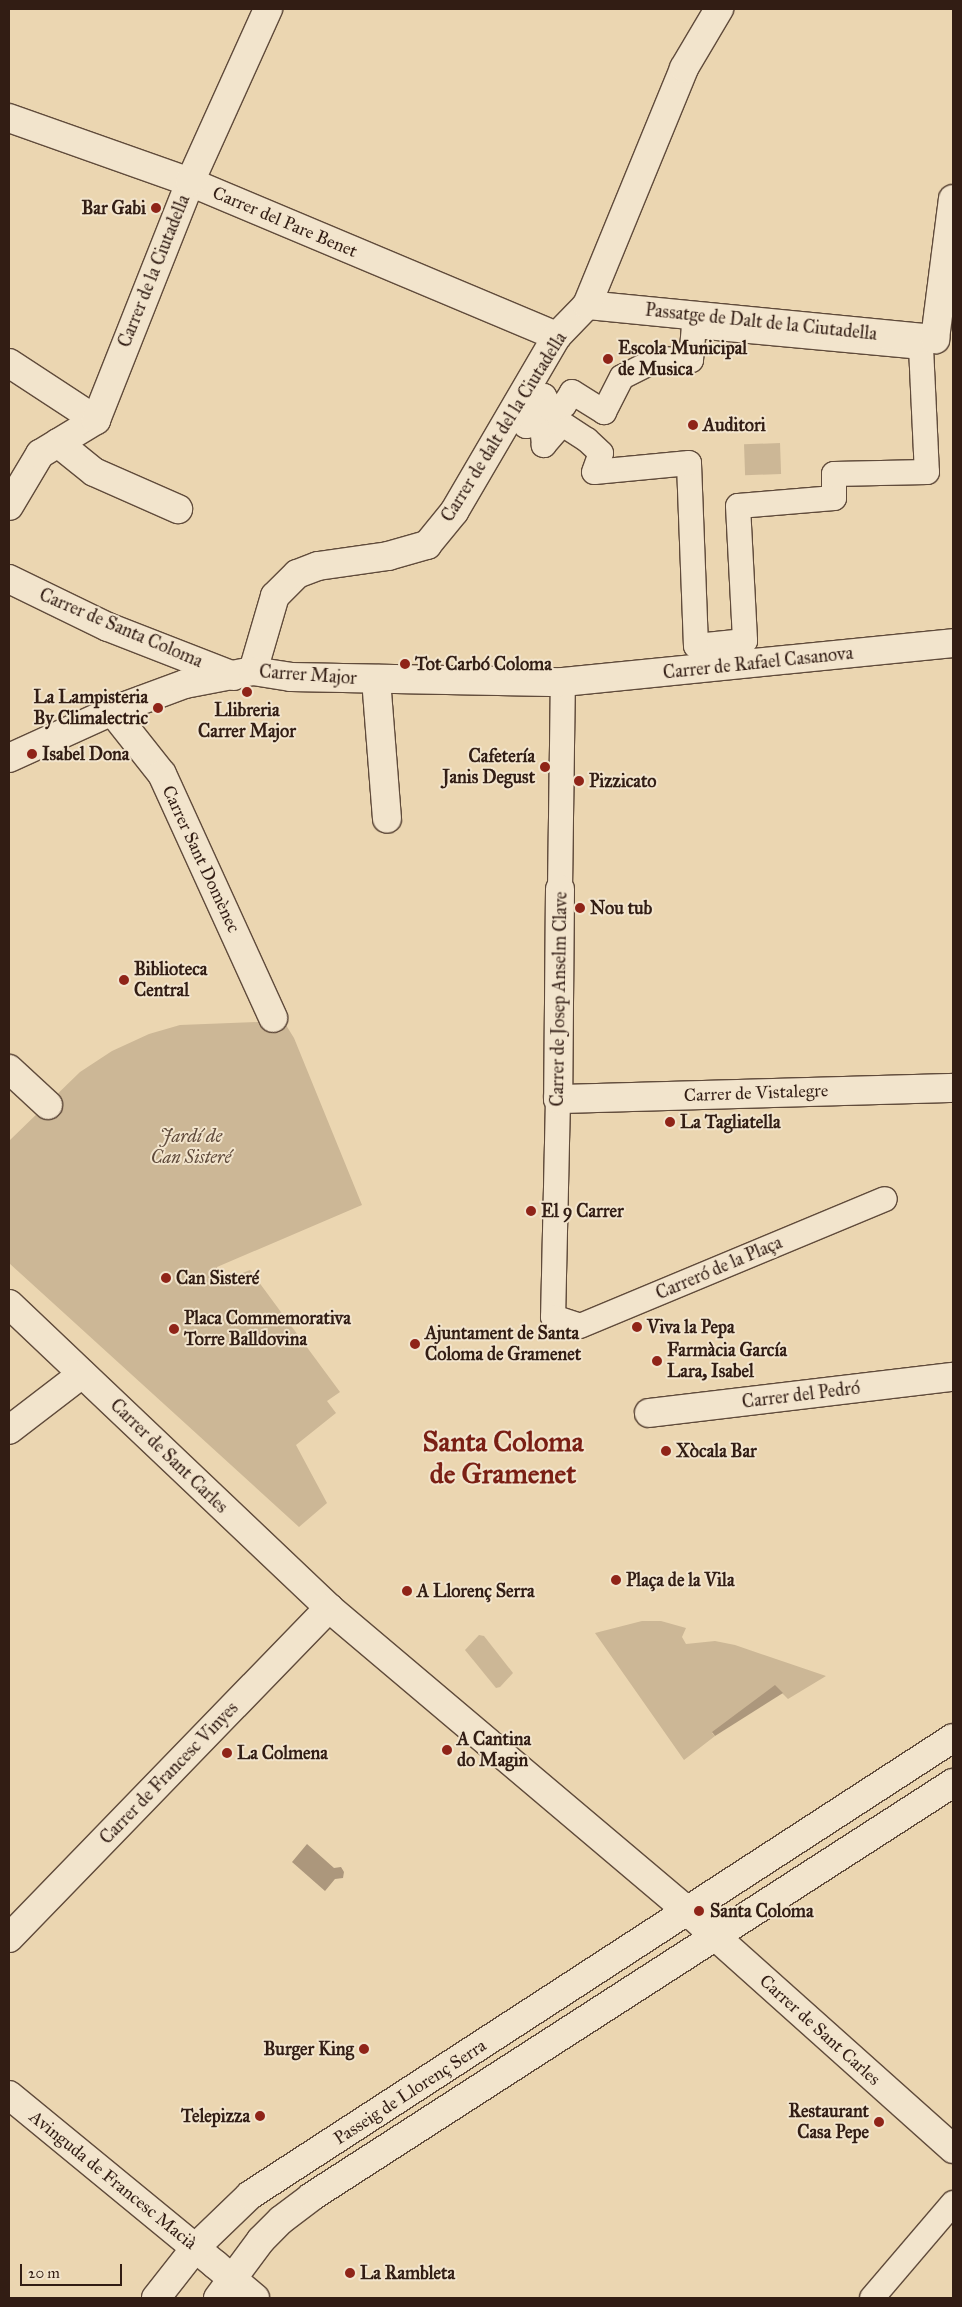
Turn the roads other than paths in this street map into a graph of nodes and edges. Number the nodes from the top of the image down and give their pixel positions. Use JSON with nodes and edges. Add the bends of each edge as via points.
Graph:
{"nodes":[{"id":1,"x":268,"y":9,"type":"edge"},
{"id":2,"x":719,"y":9,"type":"edge"},
{"id":3,"x":9,"y":118,"type":"edge"},
{"id":4,"x":190,"y":182,"type":"junction"},
{"id":5,"x":953,"y":198,"type":"edge"},
{"id":6,"x":587,"y":305,"type":"junction"},
{"id":7,"x":557,"y":336,"type":"junction"},
{"id":8,"x":9,"y":364,"type":"edge"},
{"id":9,"x":96,"y":420,"type":"junction"},
{"id":10,"x":58,"y":443,"type":"junction"},
{"id":11,"x":9,"y":506,"type":"edge"},
{"id":12,"x":178,"y":509,"type":"dead end"},
{"id":13,"x":9,"y":578,"type":"edge"},
{"id":14,"x":953,"y":644,"type":"edge"},
{"id":15,"x":696,"y":646,"type":"joint"},
{"id":16,"x":243,"y":673,"type":"junction"},
{"id":17,"x":376,"y":679,"type":"junction"},
{"id":18,"x":563,"y":682,"type":"junction"},
{"id":19,"x":112,"y":711,"type":"junction"},
{"id":20,"x":9,"y":758,"type":"edge"},
{"id":21,"x":387,"y":819,"type":"dead end"},
{"id":22,"x":560,"y":889,"type":"joint"},
{"id":23,"x":273,"y":1018,"type":"dead end"},
{"id":24,"x":9,"y":1068,"type":"edge"},
{"id":25,"x":953,"y":1088,"type":"edge"},
{"id":26,"x":558,"y":1099,"type":"junction"},
{"id":27,"x":48,"y":1105,"type":"dead end"},
{"id":28,"x":885,"y":1199,"type":"dead end"},
{"id":29,"x":9,"y":1304,"type":"edge"},
{"id":30,"x":553,"y":1317,"type":"joint"},
{"id":31,"x":82,"y":1374,"type":"junction"},
{"id":32,"x":953,"y":1377,"type":"edge"},
{"id":33,"x":650,"y":1413,"type":"dead end"},
{"id":34,"x":9,"y":1430,"type":"edge"},
{"id":35,"x":329,"y":1608,"type":"junction"},
{"id":36,"x":953,"y":1738,"type":"edge"},
{"id":37,"x":953,"y":1783,"type":"edge"},
{"id":38,"x":687,"y":1911,"type":"junction"},
{"id":39,"x":714,"y":1936,"type":"junction"},
{"id":40,"x":9,"y":1938,"type":"edge"},
{"id":41,"x":9,"y":2095,"type":"edge"},
{"id":42,"x":953,"y":2149,"type":"edge"},
{"id":43,"x":953,"y":2203,"type":"edge"},
{"id":44,"x":196,"y":2247,"type":"junction"},
{"id":45,"x":223,"y":2281,"type":"edge"},
{"id":46,"x":156,"y":2298,"type":"edge"},
{"id":47,"x":255,"y":2298,"type":"edge"},
{"id":48,"x":872,"y":2298,"type":"edge"}],
"edges":[{"from":1,"to":4,"type":"street","name":"Carrer de la Ciutadella"},
{"from":2,"to":6,"type":"street","name":"Carrer de dalt del la Ciutadella","via":[[684,68]]},
{"from":3,"to":4,"type":"street","name":"Carrer del Pare Benet"},
{"from":4,"to":7,"type":"street","name":"Carrer del Pare Benet"},
{"from":4,"to":9,"type":"street","name":"Carrer de la Ciutadella"},
{"from":5,"to":6,"type":"street","name":"Passatge de Dalt de la Ciutadella","via":[[935,339]]},
{"from":6,"to":7,"type":"street","name":"Carrer de dalt del la Ciutadella"},
{"from":7,"to":16,"type":"street","name":"Carrer de dalt del la Ciutadella","via":[[454,512],[426,545],[388,556],[318,566],[297,574],[275,596]]},
{"from":8,"to":9,"type":"street"},
{"from":9,"to":10,"type":"street"},
{"from":10,"to":11,"type":"street","via":[[40,454]]},
{"from":10,"to":12,"type":"street","via":[[94,472]]},
{"from":13,"to":16,"type":"street","name":"Carrer de Santa Coloma","via":[[108,627]]},
{"from":14,"to":18,"type":"street","name":"Carrer de Rafael Casanova"},
{"from":15,"to":15,"type":"street","via":[[689,463],[594,472],[601,452],[587,440],[562,424],[544,445],[542,427],[537,424],[526,426],[544,396],[551,409],[564,405],[572,392],[604,412],[622,377],[658,359],[691,360],[694,326],[921,347],[927,472],[834,474],[834,498],[738,506],[745,641]]},
{"from":16,"to":17,"type":"street","name":"Carrer Major"},
{"from":16,"to":19,"type":"street","name":"Carrer Major","via":[[185,684]]},
{"from":17,"to":18,"type":"street","name":"Carrer Major"},
{"from":17,"to":21,"type":"street"},
{"from":18,"to":22,"type":"street","name":"Carrer de Josep Anselm Clave"},
{"from":19,"to":20,"type":"street","name":"Carrer Major"},
{"from":19,"to":23,"type":"street","name":"Carrer Sant Domènec","via":[[162,774]]},
{"from":22,"to":26,"type":"street","name":"Carrer de Josep Anselm Clave"},
{"from":24,"to":27,"type":"street"},
{"from":25,"to":26,"type":"street","name":"Carrer de Vistalegre"},
{"from":26,"to":30,"type":"street","name":"Carrer de Josep Anselm Clave"},
{"from":28,"to":30,"type":"street","name":"Carreró de la Plaça","via":[[580,1326]]},
{"from":29,"to":31,"type":"street","name":"Carrer de Sant Carles"},
{"from":31,"to":34,"type":"street"},
{"from":31,"to":35,"type":"street","name":"Carrer de Sant Carles"},
{"from":32,"to":33,"type":"street","name":"Carrer del Pedró"},
{"from":35,"to":38,"type":"street"},
{"from":35,"to":40,"type":"street","name":"Carrer de Francesc Vinyes"},
{"from":36,"to":38,"type":"street"},
{"from":37,"to":39,"type":"street"},
{"from":38,"to":39,"type":"street","name":"Carrer de Sant Carles"},
{"from":38,"to":44,"type":"street","name":"Passeig de Llorenç Serra","via":[[250,2195]]},
{"from":39,"to":42,"type":"street","name":"Carrer de Sant Carles"},
{"from":39,"to":45,"type":"street","name":"Passeig de Llorenç Serra","via":[[560,2039],[311,2197],[281,2220]]},
{"from":41,"to":44,"type":"street","name":"Avinguda de Francesc Macià"},
{"from":43,"to":48,"type":"street"},
{"from":44,"to":45,"type":"street","name":"Avinguda de Francesc Macià"},
{"from":44,"to":46,"type":"street","name":"Passeig de Llorenç Serra"},
{"from":45,"to":47,"type":"street","name":"Avinguda de Francesc Macià"}]}
